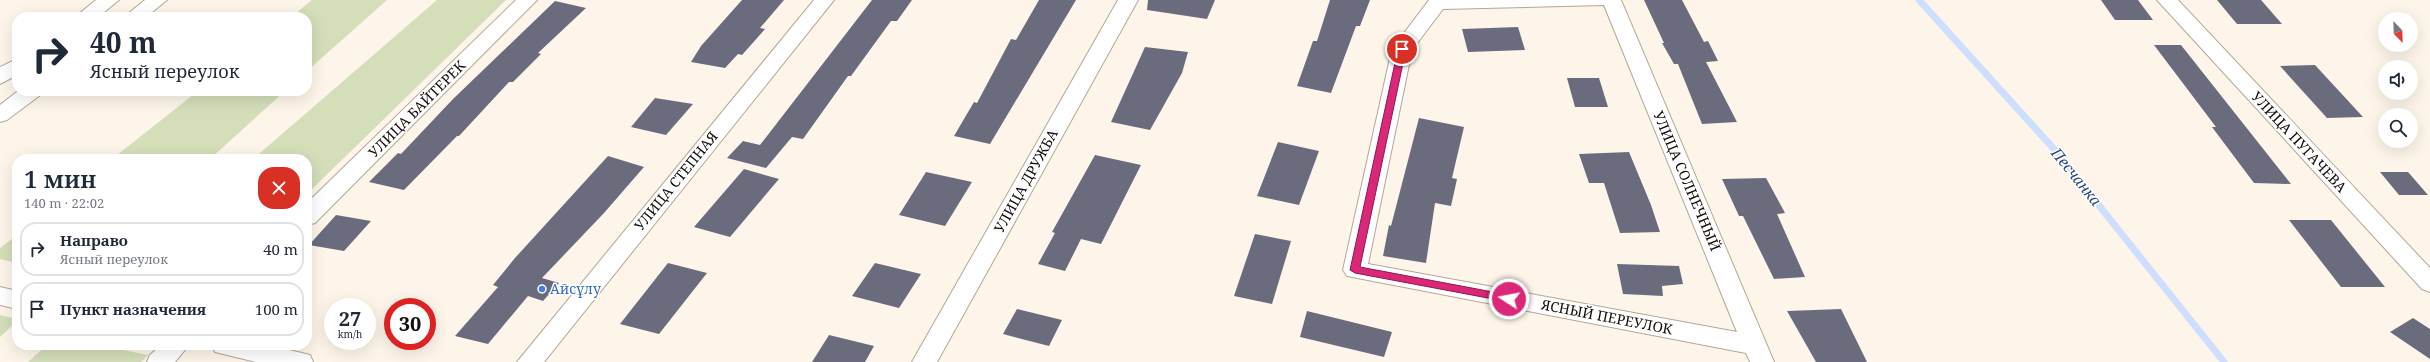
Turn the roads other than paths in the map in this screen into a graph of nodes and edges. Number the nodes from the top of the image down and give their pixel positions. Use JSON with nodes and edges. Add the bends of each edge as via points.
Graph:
{"nodes":[{"id":1,"x":109,"y":0,"type":"edge"},
{"id":2,"x":157,"y":0,"type":"edge"},
{"id":3,"x":527,"y":0,"type":"edge"},
{"id":4,"x":824,"y":0,"type":"edge"},
{"id":5,"x":1128,"y":0,"type":"edge"},
{"id":6,"x":1600,"y":0,"type":"edge"},
{"id":7,"x":1611,"y":0,"type":"edge"},
{"id":8,"x":2167,"y":0,"type":"edge"},
{"id":9,"x":92,"y":12,"type":"edge"},
{"id":10,"x":141,"y":12,"type":"edge"},
{"id":11,"x":12,"y":69,"type":"edge"},
{"id":12,"x":0,"y":77,"type":"edge"},
{"id":13,"x":25,"y":96,"type":"edge"},
{"id":14,"x":0,"y":115,"type":"edge"},
{"id":15,"x":312,"y":212,"type":"edge"},
{"id":16,"x":2430,"y":283,"type":"edge"},
{"id":17,"x":0,"y":296,"type":"edge"},
{"id":18,"x":12,"y":299,"type":"edge"},
{"id":19,"x":172,"y":350,"type":"edge"},
{"id":20,"x":247,"y":350,"type":"edge"},
{"id":21,"x":1759,"y":353,"type":"edge"},
{"id":22,"x":159,"y":362,"type":"edge"},
{"id":23,"x":301,"y":362,"type":"edge"},
{"id":24,"x":528,"y":362,"type":"edge"},
{"id":25,"x":924,"y":362,"type":"edge"}],
"edges":[{"from":1,"to":9,"type":"street"},
{"from":2,"to":10,"type":"street"},
{"from":3,"to":15,"type":"street","name":"УЛИЦА БАЙТЕРЕК"},
{"from":4,"to":24,"type":"street","name":"УЛИЦА СТЕПНАЯ"},
{"from":5,"to":25,"type":"street","name":"УЛИЦА ДРУЖБА"},
{"from":6,"to":21,"type":"street","name":"ЯСНЫЙ ПЕРЕУЛОК","via":[[1437,2],[1402,49],[1355,270]]},
{"from":7,"to":21,"type":"street","name":"УЛИЦА СОЛНЕЧНЫЙ"},
{"from":8,"to":16,"type":"street","name":"УЛИЦА ПУГАЧЕВА"},
{"from":11,"to":12,"type":"street"},
{"from":13,"to":14,"type":"street"},
{"from":17,"to":18,"type":"street"},
{"from":19,"to":22,"type":"street"},
{"from":20,"to":23,"type":"street"}]}
